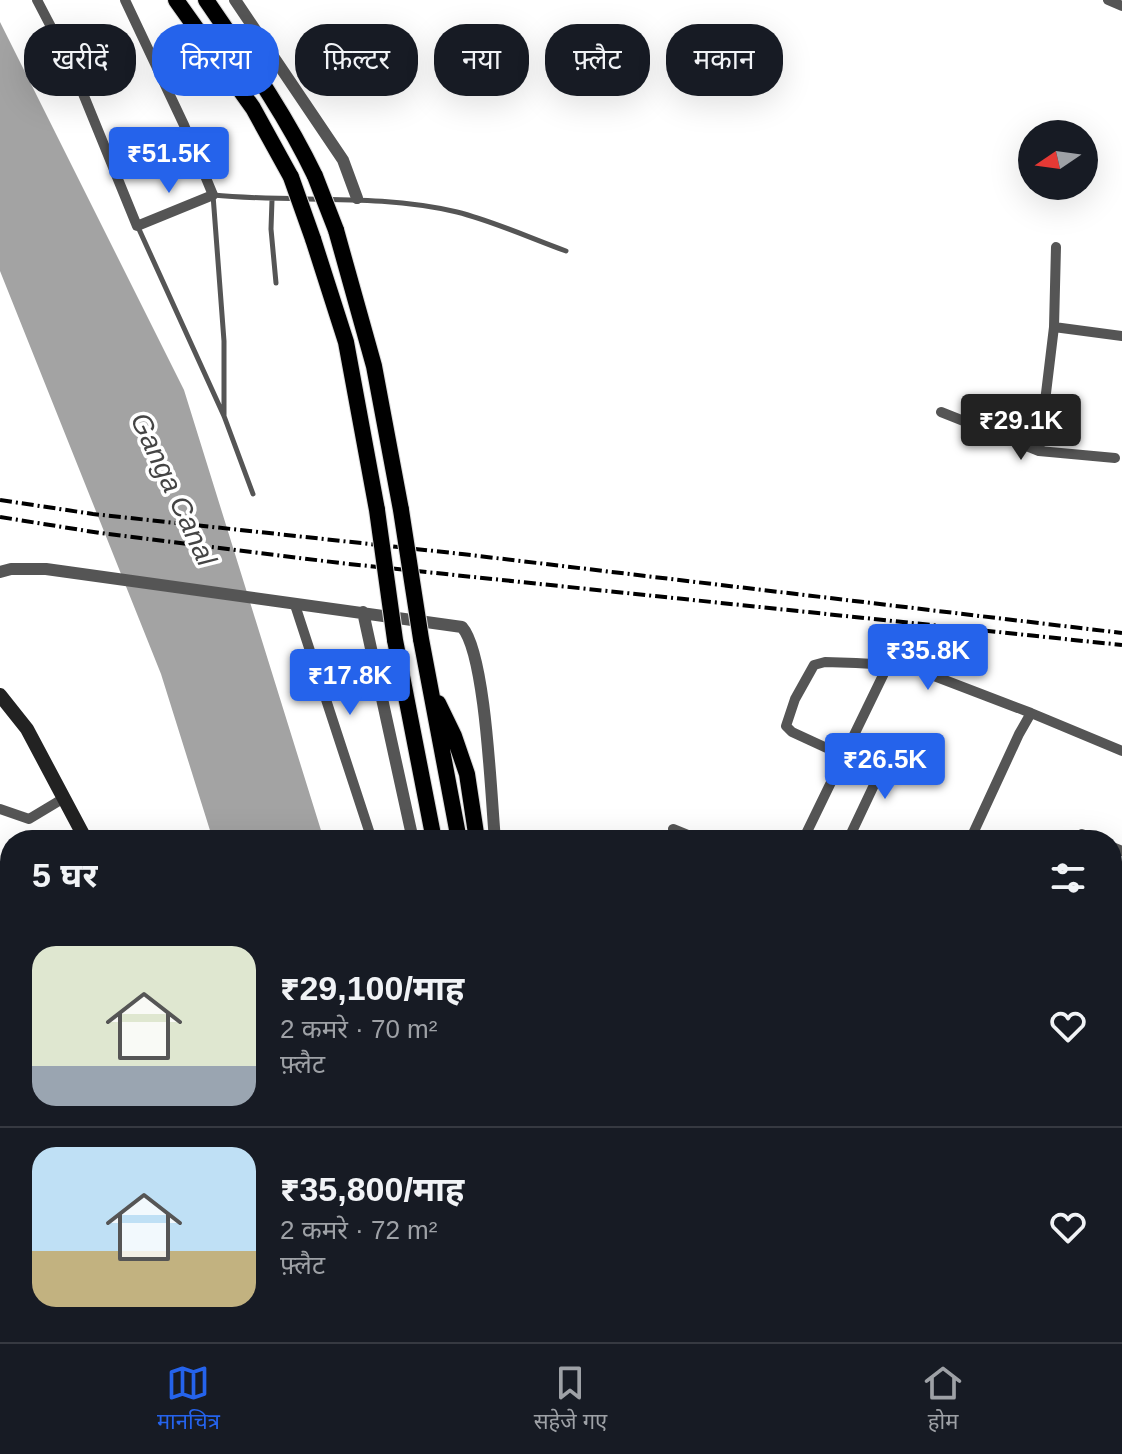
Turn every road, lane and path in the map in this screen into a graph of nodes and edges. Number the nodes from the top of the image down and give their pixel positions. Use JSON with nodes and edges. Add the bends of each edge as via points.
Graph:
{"nodes":[{"id":1,"x":37,"y":0,"type":"edge"},
{"id":2,"x":125,"y":0,"type":"edge"},
{"id":3,"x":176,"y":0,"type":"edge"},
{"id":4,"x":206,"y":0,"type":"edge"},
{"id":5,"x":235,"y":0,"type":"edge"},
{"id":6,"x":1108,"y":0,"type":"edge"},
{"id":7,"x":1122,"y":6,"type":"edge"},
{"id":8,"x":213,"y":195,"type":"junction"},
{"id":9,"x":357,"y":198,"type":"junction"},
{"id":10,"x":272,"y":200,"type":"junction"},
{"id":11,"x":137,"y":226,"type":"junction"},
{"id":12,"x":1056,"y":247,"type":"dead end"},
{"id":13,"x":566,"y":251,"type":"dead end"},
{"id":14,"x":276,"y":283,"type":"dead end"},
{"id":15,"x":1054,"y":327,"type":"junction"},
{"id":16,"x":1122,"y":336,"type":"edge"},
{"id":17,"x":941,"y":412,"type":"dead end"},
{"id":18,"x":224,"y":416,"type":"junction"},
{"id":19,"x":1039,"y":451,"type":"junction"},
{"id":20,"x":1115,"y":458,"type":"dead end"},
{"id":21,"x":253,"y":494,"type":"dead end"},
{"id":22,"x":0,"y":572,"type":"edge"},
{"id":23,"x":290,"y":604,"type":"junction"},
{"id":24,"x":363,"y":612,"type":"junction"},
{"id":25,"x":888,"y":665,"type":"junction"},
{"id":26,"x":429,"y":684,"type":"junction"},
{"id":27,"x":0,"y":695,"type":"edge"},
{"id":28,"x":1031,"y":713,"type":"junction"},
{"id":29,"x":892,"y":747,"type":"dead end"},
{"id":30,"x":1122,"y":751,"type":"edge"},
{"id":31,"x":844,"y":756,"type":"junction"},
{"id":32,"x":64,"y":798,"type":"junction"},
{"id":33,"x":0,"y":809,"type":"edge"},
{"id":34,"x":81,"y":830,"type":"edge"},
{"id":35,"x":369,"y":830,"type":"edge"},
{"id":36,"x":411,"y":830,"type":"edge"},
{"id":37,"x":432,"y":830,"type":"edge"},
{"id":38,"x":457,"y":830,"type":"edge"},
{"id":39,"x":475,"y":830,"type":"edge"},
{"id":40,"x":494,"y":830,"type":"edge"},
{"id":41,"x":808,"y":830,"type":"edge"},
{"id":42,"x":853,"y":830,"type":"edge"},
{"id":43,"x":975,"y":830,"type":"edge"}],
"edges":[{"from":1,"to":11,"type":"street","via":[[73,69]]},
{"from":2,"to":8,"type":"street"},
{"from":3,"to":37,"type":"highway","bridge":true,"via":[[253,108],[291,177],[346,342]]},
{"from":4,"to":26,"type":"highway","bridge":true,"via":[[296,136],[336,230],[374,366]]},
{"from":5,"to":9,"type":"street","via":[[343,160]]},
{"from":6,"to":7,"type":"street"},
{"from":8,"to":10,"type":"lane"},
{"from":8,"to":11,"type":"street"},
{"from":8,"to":18,"type":"lane"},
{"from":9,"to":10,"type":"lane"},
{"from":9,"to":13,"type":"lane","via":[[457,212]]},
{"from":10,"to":14,"type":"lane"},
{"from":11,"to":18,"type":"lane"},
{"from":12,"to":15,"type":"street"},
{"from":15,"to":16,"type":"street"},
{"from":15,"to":19,"type":"street"},
{"from":17,"to":19,"type":"street"},
{"from":18,"to":21,"type":"lane"},
{"from":19,"to":20,"type":"street"},
{"from":22,"to":23,"type":"street","via":[[46,569]]},
{"from":23,"to":24,"type":"street"},
{"from":23,"to":35,"type":"street"},
{"from":24,"to":36,"type":"street"},
{"from":24,"to":40,"type":"street","via":[[451,624],[469,634],[481,684]]},
{"from":25,"to":28,"type":"street","via":[[908,666]]},
{"from":25,"to":31,"type":"street"},
{"from":25,"to":31,"type":"street","via":[[825,662],[814,665],[804,680],[786,726]]},
{"from":26,"to":38,"type":"highway"},
{"from":26,"to":39,"type":"highway","via":[[467,774]]},
{"from":27,"to":32,"type":"main road","via":[[27,729]]},
{"from":28,"to":30,"type":"street"},
{"from":28,"to":43,"type":"street"},
{"from":29,"to":42,"type":"street"},
{"from":31,"to":41,"type":"street"},
{"from":32,"to":33,"type":"street","via":[[29,819]]},
{"from":32,"to":34,"type":"main road"}]}
